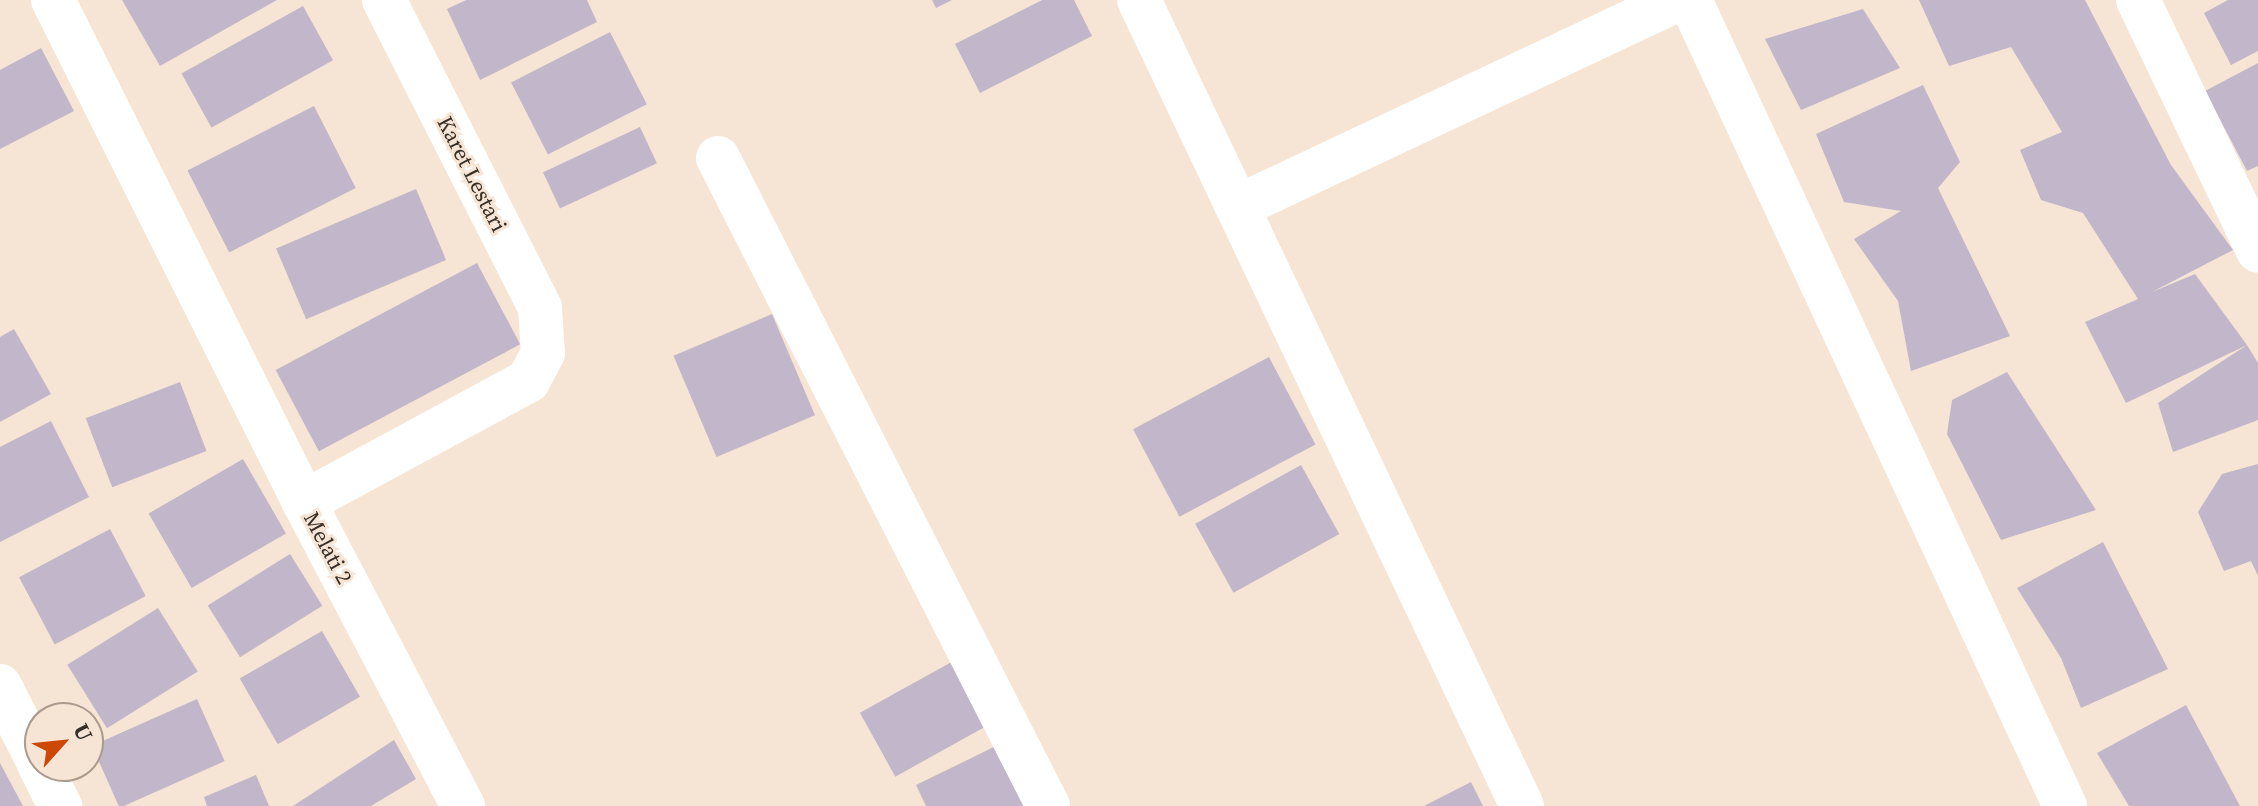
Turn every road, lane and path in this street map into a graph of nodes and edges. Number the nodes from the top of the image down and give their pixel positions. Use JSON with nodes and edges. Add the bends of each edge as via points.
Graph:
{"nodes":[{"id":1,"x":53,"y":0,"type":"edge"},
{"id":2,"x":384,"y":0,"type":"edge"},
{"id":3,"x":1139,"y":0,"type":"edge"},
{"id":4,"x":1677,"y":0,"type":"edge"},
{"id":5,"x":1690,"y":0,"type":"edge"},
{"id":6,"x":2138,"y":0,"type":"edge"},
{"id":7,"x":718,"y":158,"type":"dead end"},
{"id":8,"x":1237,"y":207,"type":"junction"},
{"id":9,"x":2258,"y":251,"type":"edge"},
{"id":10,"x":543,"y":353,"type":"joint"},
{"id":11,"x":304,"y":502,"type":"junction"},
{"id":12,"x":0,"y":686,"type":"edge"},
{"id":13,"x":24,"y":734,"type":"edge"},
{"id":14,"x":48,"y":782,"type":"edge"},
{"id":15,"x":60,"y":806,"type":"edge"},
{"id":16,"x":463,"y":806,"type":"edge"},
{"id":17,"x":1048,"y":806,"type":"edge"},
{"id":18,"x":1522,"y":806,"type":"edge"},
{"id":19,"x":2065,"y":806,"type":"edge"}],
"edges":[{"from":1,"to":11,"type":"street"},
{"from":2,"to":10,"type":"street","name":"Karet Lestari","via":[[540,308]]},
{"from":3,"to":8,"type":"street"},
{"from":4,"to":8,"type":"street"},
{"from":5,"to":19,"type":"street"},
{"from":6,"to":9,"type":"street"},
{"from":7,"to":17,"type":"street"},
{"from":8,"to":18,"type":"street"},
{"from":10,"to":11,"type":"street","name":"Melati 2","via":[[528,381]]},
{"from":11,"to":16,"type":"street","name":"Melati 2"},
{"from":12,"to":13,"type":"street"},
{"from":14,"to":15,"type":"street"}]}
